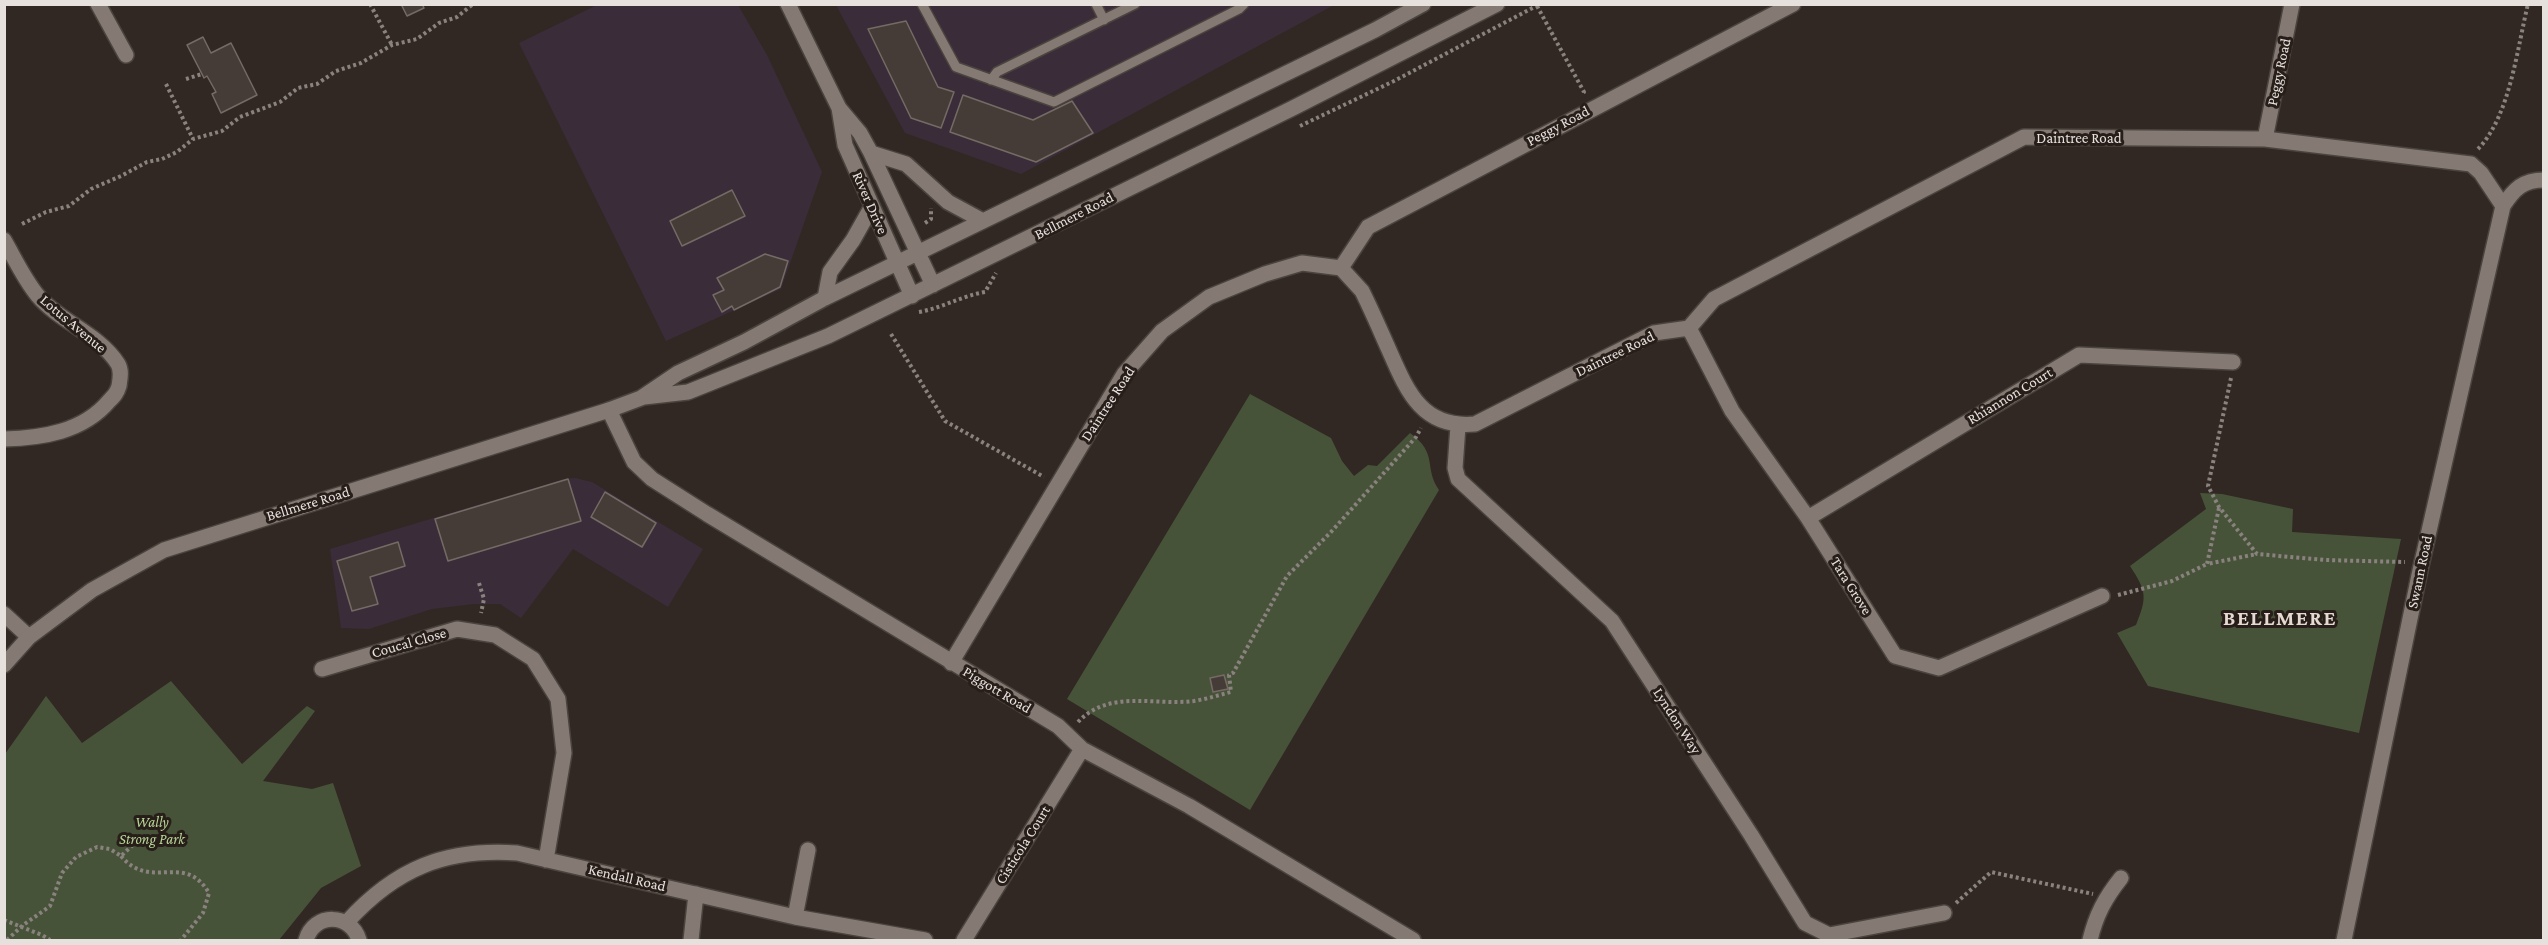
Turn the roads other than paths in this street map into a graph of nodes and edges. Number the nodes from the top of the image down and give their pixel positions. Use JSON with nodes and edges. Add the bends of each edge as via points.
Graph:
{"nodes":[{"id":1,"x":98,"y":4,"type":"edge"},
{"id":2,"x":788,"y":4,"type":"edge"},
{"id":3,"x":922,"y":4,"type":"edge"},
{"id":4,"x":1096,"y":4,"type":"edge"},
{"id":5,"x":1135,"y":4,"type":"edge"},
{"id":6,"x":1244,"y":4,"type":"edge"},
{"id":7,"x":1423,"y":4,"type":"edge"},
{"id":8,"x":1497,"y":4,"type":"edge"},
{"id":9,"x":1793,"y":4,"type":"edge"},
{"id":10,"x":2292,"y":4,"type":"edge"},
{"id":11,"x":1104,"y":20,"type":"junction"},
{"id":12,"x":126,"y":55,"type":"dead end"},
{"id":13,"x":991,"y":80,"type":"junction"},
{"id":14,"x":839,"y":108,"type":"junction"},
{"id":15,"x":2265,"y":139,"type":"junction"},
{"id":16,"x":871,"y":153,"type":"junction"},
{"id":17,"x":2544,"y":180,"type":"edge"},
{"id":18,"x":2503,"y":206,"type":"junction"},
{"id":19,"x":871,"y":208,"type":"junction"},
{"id":20,"x":982,"y":221,"type":"junction"},
{"id":21,"x":4,"y":240,"type":"edge"},
{"id":22,"x":918,"y":253,"type":"junction"},
{"id":23,"x":897,"y":263,"type":"junction"},
{"id":24,"x":1341,"y":268,"type":"junction"},
{"id":25,"x":933,"y":285,"type":"junction"},
{"id":26,"x":912,"y":296,"type":"junction"},
{"id":27,"x":825,"y":298,"type":"junction"},
{"id":28,"x":1689,"y":328,"type":"junction"},
{"id":29,"x":2233,"y":362,"type":"road end"},
{"id":30,"x":641,"y":398,"type":"junction"},
{"id":31,"x":609,"y":410,"type":"junction"},
{"id":32,"x":1458,"y":426,"type":"junction"},
{"id":33,"x":4,"y":439,"type":"edge"},
{"id":34,"x":1808,"y":518,"type":"junction"},
{"id":35,"x":2102,"y":596,"type":"road end"},
{"id":36,"x":4,"y":614,"type":"edge"},
{"id":37,"x":29,"y":637,"type":"junction"},
{"id":38,"x":951,"y":663,"type":"junction"},
{"id":39,"x":4,"y":665,"type":"edge"},
{"id":40,"x":322,"y":669,"type":"dead end"},
{"id":41,"x":1082,"y":749,"type":"junction"},
{"id":42,"x":808,"y":850,"type":"dead end"},
{"id":43,"x":546,"y":860,"type":"junction"},
{"id":44,"x":2121,"y":878,"type":"dead end"},
{"id":45,"x":696,"y":894,"type":"junction"},
{"id":46,"x":1944,"y":913,"type":"road end"},
{"id":47,"x":795,"y":917,"type":"junction"},
{"id":48,"x":347,"y":922,"type":"junction"},
{"id":49,"x":306,"y":940,"type":"edge"},
{"id":50,"x":359,"y":940,"type":"edge"},
{"id":51,"x":691,"y":940,"type":"edge"},
{"id":52,"x":925,"y":940,"type":"edge"},
{"id":53,"x":964,"y":940,"type":"edge"},
{"id":54,"x":1413,"y":940,"type":"edge"},
{"id":55,"x":2090,"y":940,"type":"edge"},
{"id":56,"x":2344,"y":940,"type":"edge"}],
"edges":[{"from":1,"to":12,"type":"street"},
{"from":2,"to":14,"type":"street","name":"River Drive"},
{"from":3,"to":13,"type":"lane","via":[[953,64]]},
{"from":4,"to":11,"type":"lane"},
{"from":5,"to":11,"type":"lane"},
{"from":6,"to":13,"type":"lane","via":[[1059,101]]},
{"from":7,"to":20,"type":"street","name":"Bellmere Road"},
{"from":8,"to":25,"type":"street","name":"Bellmere Road"},
{"from":9,"to":24,"type":"street","name":"Peggy Road","via":[[1368,227]]},
{"from":10,"to":15,"type":"street","name":"Peggy Road"},
{"from":11,"to":13,"type":"lane","via":[[997,72]]},
{"from":14,"to":16,"type":"street","name":"River Drive"},
{"from":14,"to":19,"type":"street","name":"River Drive","via":[[845,145]]},
{"from":15,"to":18,"type":"street","name":"Daintree Road","via":[[2471,164]]},
{"from":15,"to":28,"type":"street","name":"Daintree Road","via":[[2024,137],[1714,299]]},
{"from":16,"to":20,"type":"street","via":[[906,164],[948,202]]},
{"from":16,"to":22,"type":"street","name":"River Drive"},
{"from":17,"to":18,"type":"street","via":[[2531,180],[2514,189]]},
{"from":18,"to":56,"type":"street","name":"Swann Road","via":[[2419,576]]},
{"from":19,"to":23,"type":"street","name":"River Drive"},
{"from":19,"to":27,"type":"street","via":[[830,272]]},
{"from":20,"to":22,"type":"street","name":"Bellmere Road"},
{"from":21,"to":33,"type":"street","name":"Lotus Avenue","via":[[38,296],[101,345],[119,365],[121,376],[118,392],[87,421],[62,431]]},
{"from":22,"to":23,"type":"street","name":"Bellmere Road"},
{"from":22,"to":25,"type":"street","name":"River Drive"},
{"from":23,"to":26,"type":"street","name":"River Drive"},
{"from":23,"to":27,"type":"street","name":"Bellmere Road"},
{"from":24,"to":32,"type":"street","via":[[1362,291],[1407,392],[1429,414]]},
{"from":24,"to":38,"type":"street","name":"Daintree Road","via":[[1302,263],[1265,274],[1209,297],[1162,331],[1124,374]]},
{"from":25,"to":26,"type":"street","name":"Bellmere Road"},
{"from":26,"to":30,"type":"street","name":"Bellmere Road","via":[[828,336],[688,392]]},
{"from":27,"to":30,"type":"street","name":"Bellmere Road","via":[[678,373]]},
{"from":28,"to":32,"type":"street","name":"Daintree Road","via":[[1654,333],[1474,424]]},
{"from":28,"to":34,"type":"street","name":"Tara Grove","via":[[1732,411]]},
{"from":29,"to":34,"type":"street","name":"Rhiannon Court","via":[[2079,355]]},
{"from":30,"to":31,"type":"street","name":"Bellmere Road"},
{"from":31,"to":37,"type":"street","name":"Bellmere Road","via":[[164,550],[92,590]]},
{"from":31,"to":38,"type":"street","name":"Piggott Road","via":[[634,462],[652,479]]},
{"from":32,"to":46,"type":"street","name":"Lyndon Way","via":[[1458,479],[1612,621],[1804,923],[1828,935]]},
{"from":34,"to":35,"type":"street","name":"Tara Grove","via":[[1895,656],[1939,668]]},
{"from":36,"to":37,"type":"street"},
{"from":37,"to":39,"type":"street","name":"Bellmere Road"},
{"from":38,"to":41,"type":"street","name":"Piggott Road","via":[[1058,726]]},
{"from":40,"to":43,"type":"street","name":"Coucal Close","via":[[457,629],[495,635],[533,659],[558,699],[564,753]]},
{"from":41,"to":53,"type":"street","name":"Cisticola Court"},
{"from":41,"to":54,"type":"street","name":"Piggott Road","via":[[1189,806]]},
{"from":42,"to":47,"type":"street"},
{"from":43,"to":45,"type":"street","name":"Kendall Road"},
{"from":43,"to":48,"type":"street","name":"Kendall Road","via":[[487,851],[436,860],[387,885]]},
{"from":44,"to":55,"type":"street","via":[[2104,899]]},
{"from":45,"to":47,"type":"street","name":"Kendall Road"},
{"from":45,"to":51,"type":"street"},
{"from":47,"to":52,"type":"street","name":"Kendall Road"},
{"from":48,"to":49,"type":"street","via":[[324,920],[312,928]]},
{"from":48,"to":50,"type":"street"}]}
